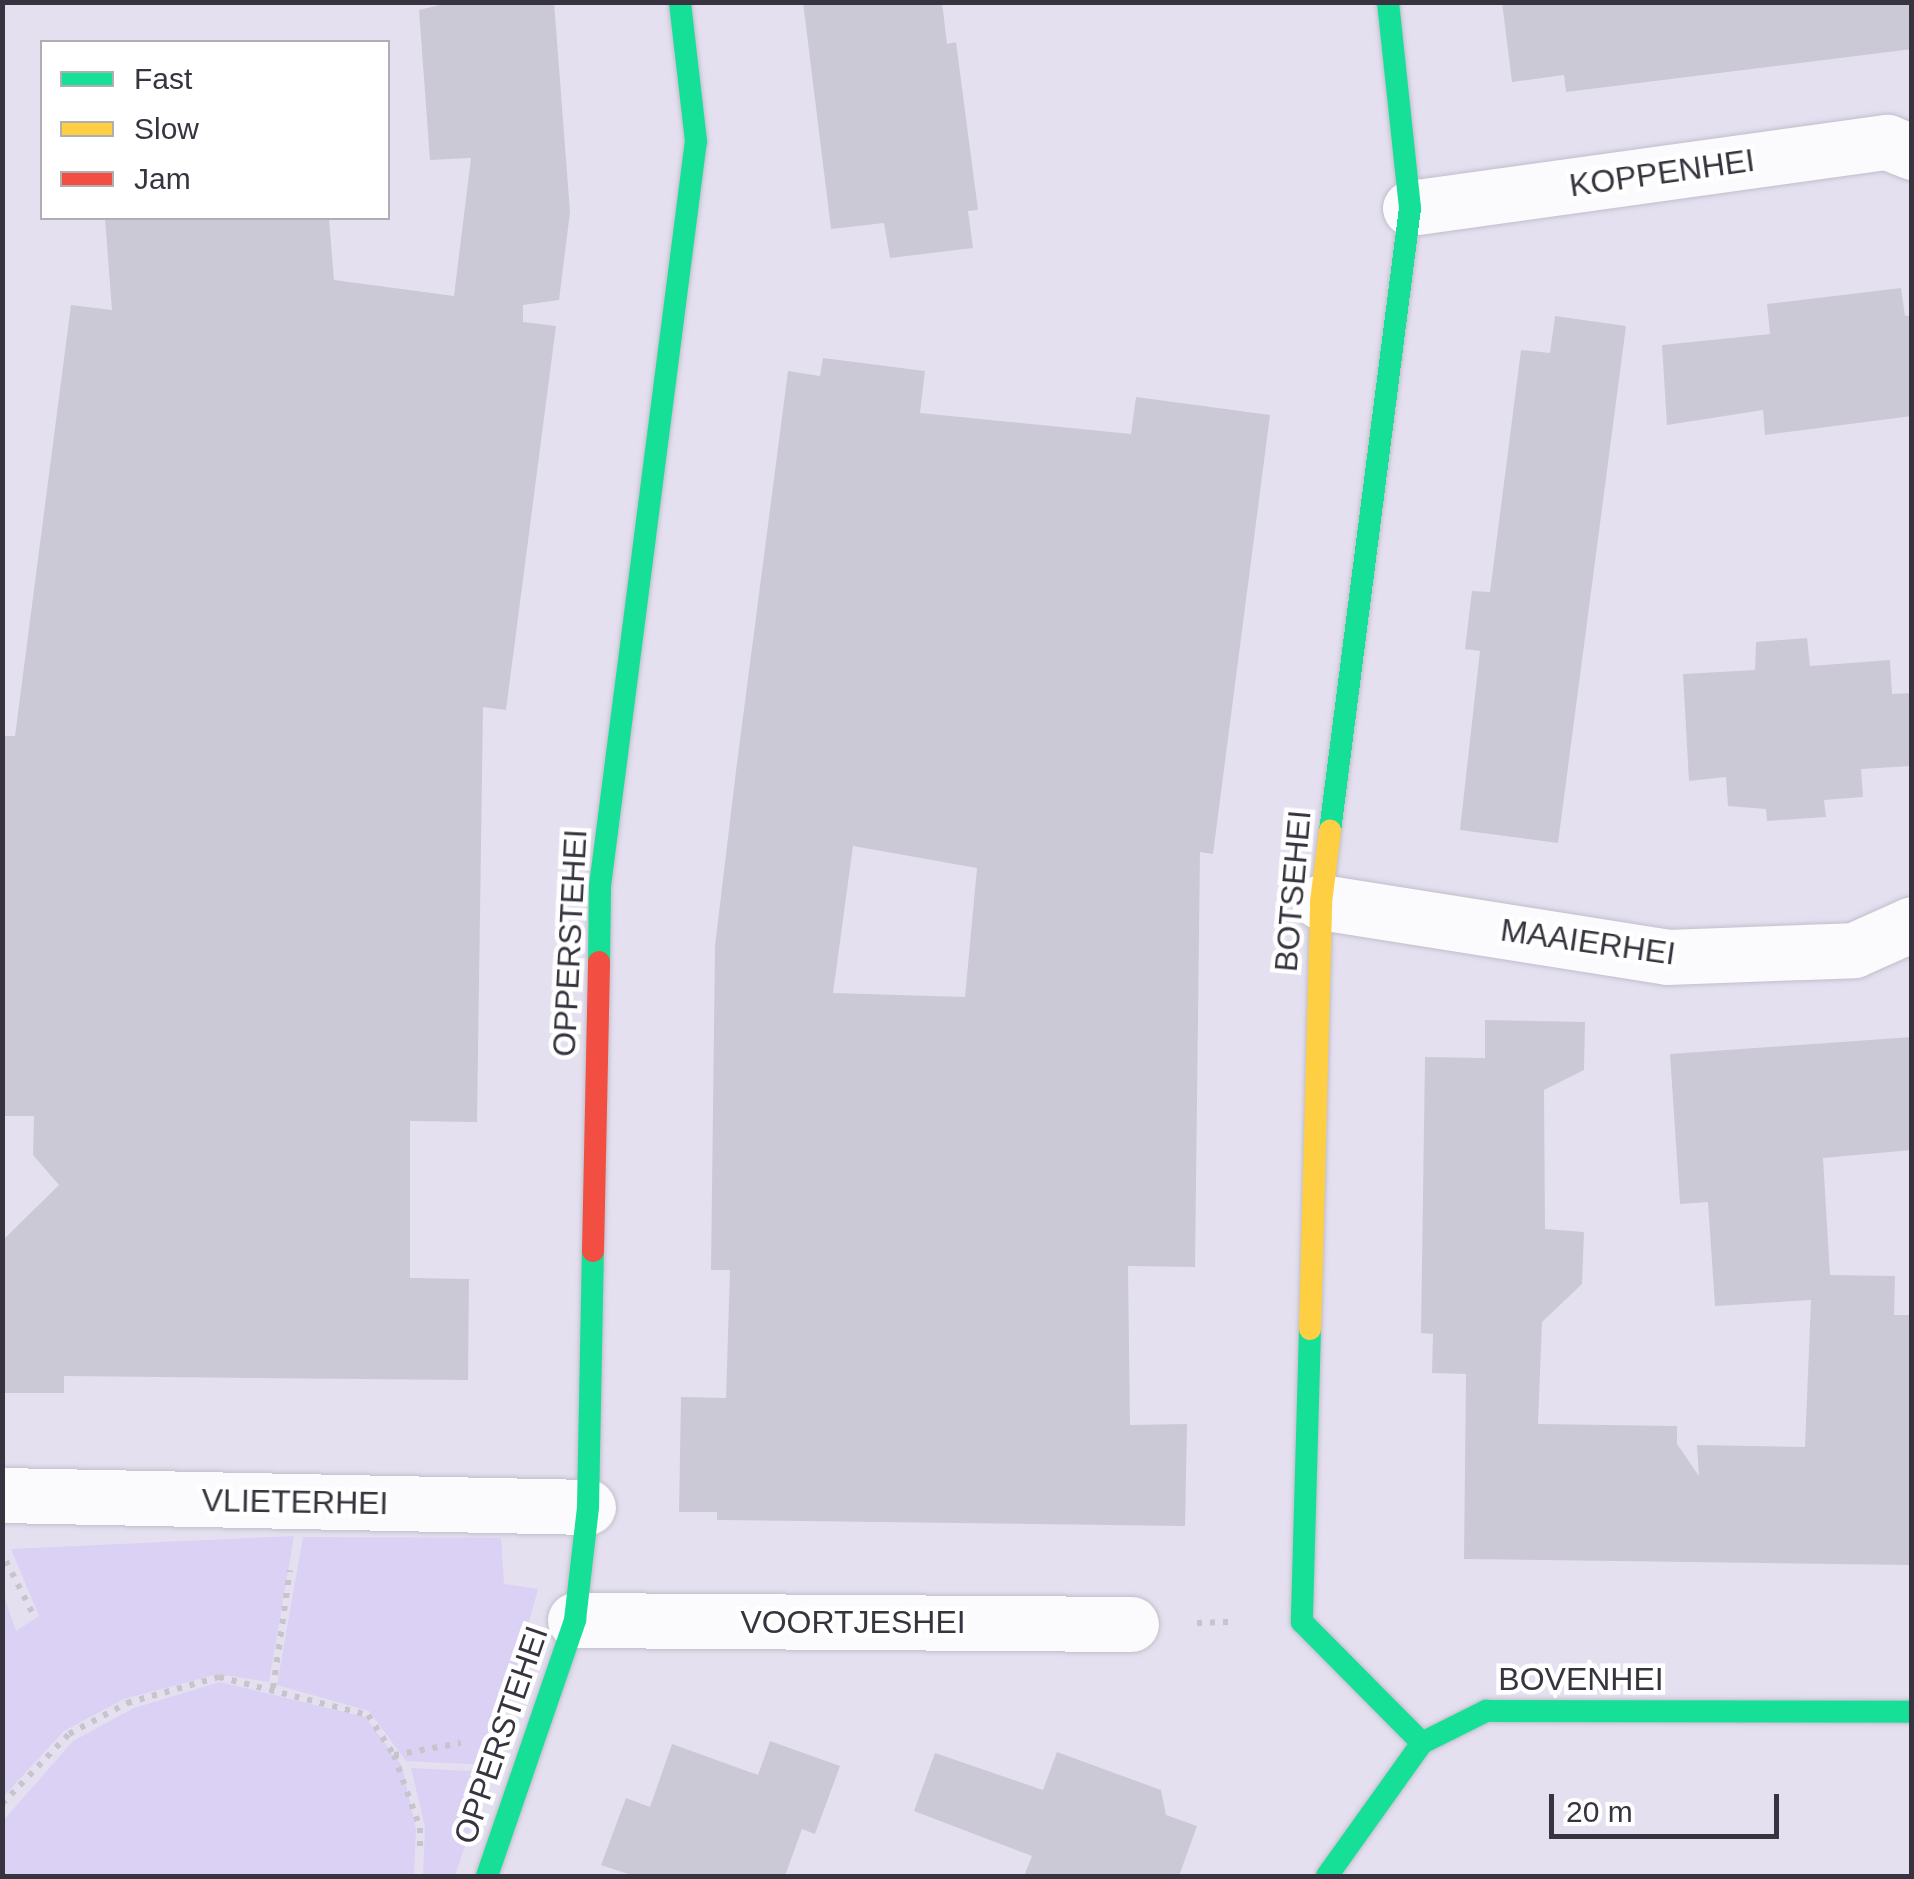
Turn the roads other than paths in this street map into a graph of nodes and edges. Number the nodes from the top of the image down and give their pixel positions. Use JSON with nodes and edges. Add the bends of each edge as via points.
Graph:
{"nodes":[{"id":1,"x":680,"y":2,"type":"edge"},
{"id":2,"x":1388,"y":2,"type":"edge"},
{"id":3,"x":1912,"y":152,"type":"edge"},
{"id":4,"x":1410,"y":208,"type":"junction"},
{"id":5,"x":1321,"y":902,"type":"junction"},
{"id":6,"x":1912,"y":924,"type":"edge"},
{"id":7,"x":2,"y":1496,"type":"edge"},
{"id":8,"x":588,"y":1508,"type":"junction"},
{"id":9,"x":575,"y":1620,"type":"junction"},
{"id":10,"x":1131,"y":1624,"type":"road end"},
{"id":11,"x":1912,"y":1712,"type":"edge"},
{"id":12,"x":1422,"y":1743,"type":"junction"},
{"id":13,"x":487,"y":1876,"type":"edge"},
{"id":14,"x":1328,"y":1876,"type":"edge"}],
"edges":[{"from":1,"to":8,"type":"street","name":"OPPERSTEHEI","via":[[696,142],[600,886]]},
{"from":2,"to":4,"type":"street","name":"BOTSEHEI"},
{"from":3,"to":4,"type":"street","name":"KOPPENHEI","via":[[1886,142]]},
{"from":4,"to":5,"type":"street","name":"BOTSEHEI"},
{"from":5,"to":6,"type":"street","name":"MAAIERHEI","via":[[1667,958],[1854,950]]},
{"from":5,"to":12,"type":"street","name":"BOTSEHEI","via":[[1302,1622]]},
{"from":7,"to":8,"type":"street","name":"VLIETERHEI"},
{"from":8,"to":9,"type":"street","name":"OPPERSTEHEI"},
{"from":9,"to":10,"type":"street","name":"VOORTJESHEI"},
{"from":9,"to":13,"type":"street","name":"OPPERSTEHEI"},
{"from":11,"to":12,"type":"street","name":"BOVENHEI","via":[[1486,1711]]},
{"from":12,"to":14,"type":"street","name":"BOVENHEI"}]}
